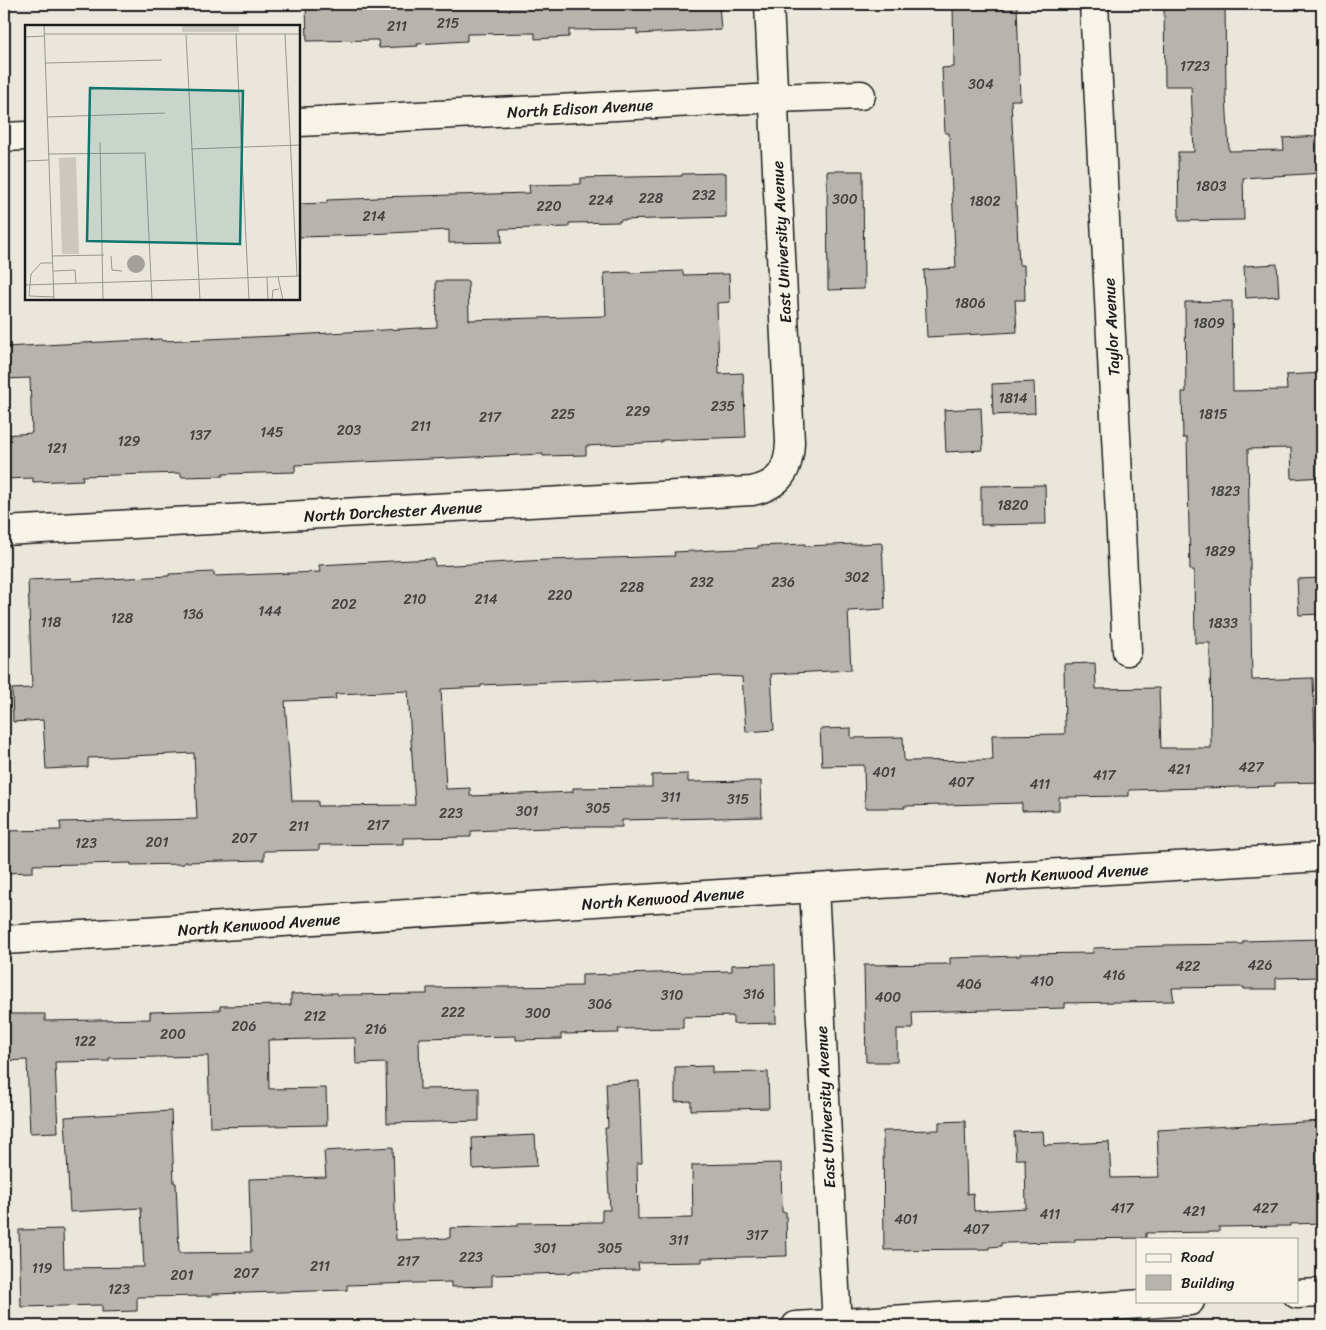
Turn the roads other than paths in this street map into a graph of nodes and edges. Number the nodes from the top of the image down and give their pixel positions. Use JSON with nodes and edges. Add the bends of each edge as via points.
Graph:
{"nodes":[{"id":1,"x":769,"y":4,"type":"edge"},
{"id":2,"x":1094,"y":4,"type":"edge"},
{"id":3,"x":861,"y":95,"type":"dead end"},
{"id":4,"x":774,"y":98,"type":"junction"},
{"id":5,"x":300,"y":122,"type":"edge"},
{"id":6,"x":25,"y":136,"type":"edge"},
{"id":7,"x":4,"y":137,"type":"edge"},
{"id":8,"x":779,"y":478,"type":"joint"},
{"id":9,"x":4,"y":532,"type":"edge"},
{"id":10,"x":1128,"y":651,"type":"dead end"},
{"id":11,"x":1322,"y":857,"type":"edge"},
{"id":12,"x":814,"y":888,"type":"junction"},
{"id":13,"x":4,"y":940,"type":"edge"},
{"id":14,"x":1322,"y":1293,"type":"edge"},
{"id":15,"x":1298,"y":1294,"type":"edge"},
{"id":16,"x":1175,"y":1302,"type":"edge"},
{"id":17,"x":837,"y":1325,"type":"edge"},
{"id":18,"x":796,"y":1326,"type":"edge"}],
"edges":[{"from":1,"to":4,"type":"street","name":"East University Avenue"},
{"from":2,"to":10,"type":"street","name":"Taylor Avenue"},
{"from":3,"to":4,"type":"street","name":"North Edison Avenue"},
{"from":4,"to":5,"type":"street","name":"North Edison Avenue"},
{"from":4,"to":8,"type":"street","name":"East University Avenue","via":[[790,442],[790,457]]},
{"from":6,"to":7,"type":"street"},
{"from":8,"to":9,"type":"street","name":"North Dorchester Avenue","via":[[764,489],[752,492]]},
{"from":11,"to":12,"type":"street","name":"North Kenwood Avenue"},
{"from":12,"to":13,"type":"street","name":"North Kenwood Avenue"},
{"from":12,"to":17,"type":"street","name":"East University Avenue"},
{"from":14,"to":15,"type":"street"},
{"from":16,"to":17,"type":"street"},
{"from":17,"to":18,"type":"street"}]}
